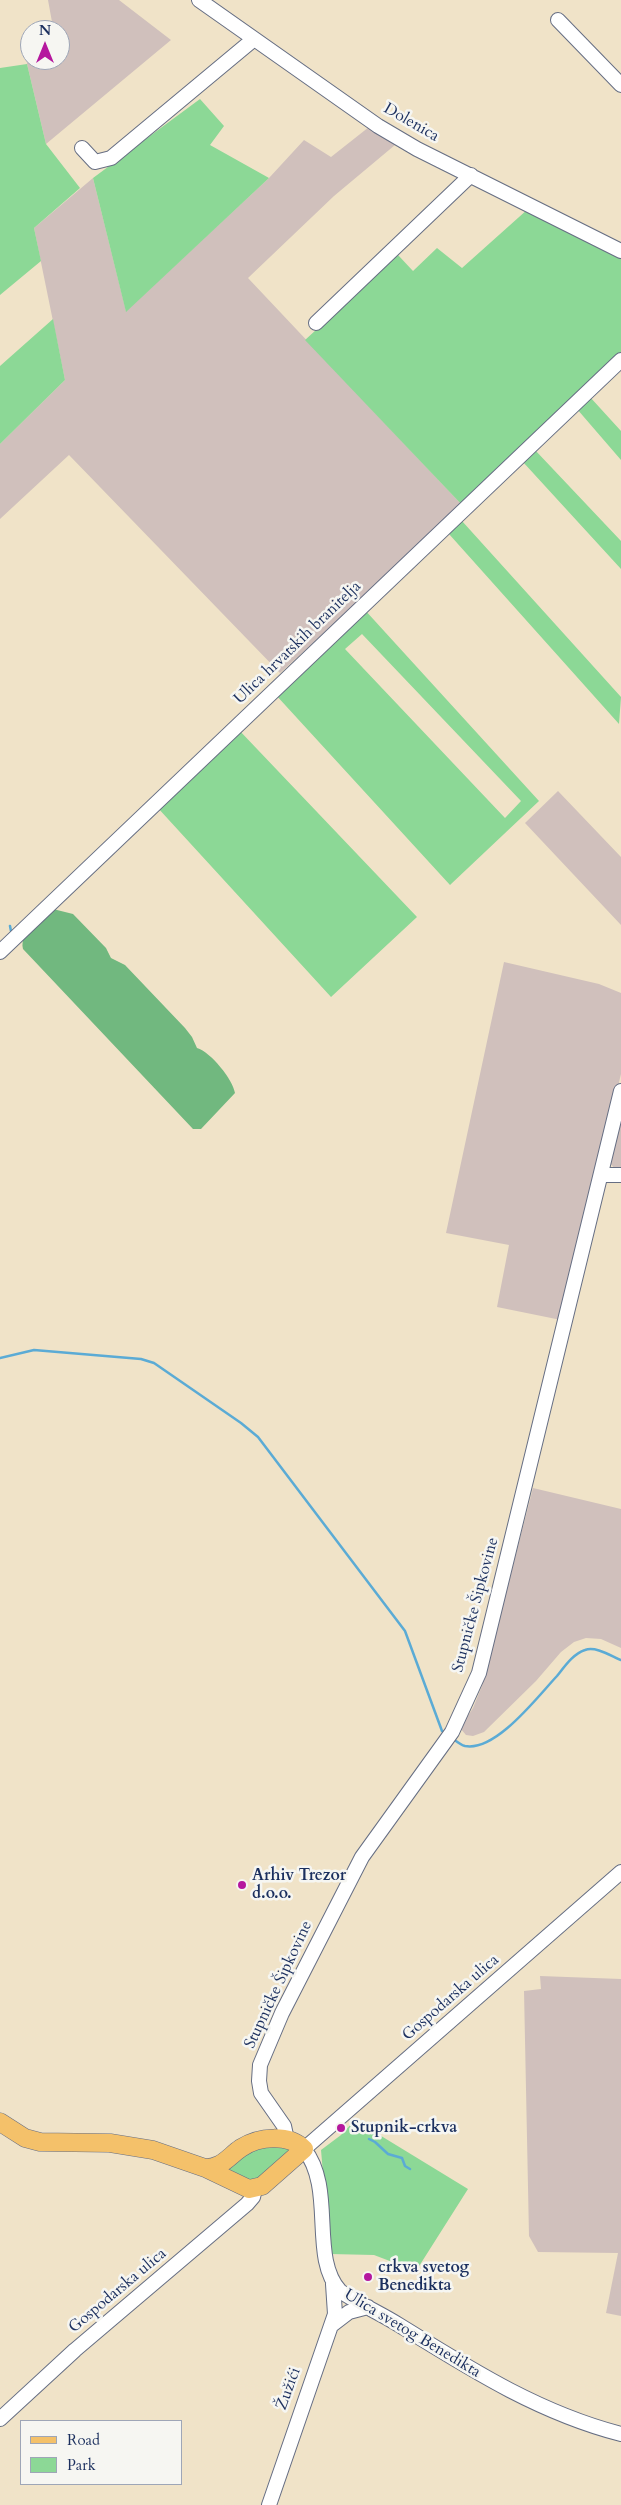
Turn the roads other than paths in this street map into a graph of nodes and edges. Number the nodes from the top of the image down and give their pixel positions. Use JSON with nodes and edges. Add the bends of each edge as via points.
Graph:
{"nodes":[{"id":1,"x":199,"y":0,"type":"edge"},
{"id":2,"x":558,"y":20,"type":"dead end"},
{"id":3,"x":254,"y":38,"type":"junction"},
{"id":4,"x":621,"y":85,"type":"edge"},
{"id":5,"x":82,"y":148,"type":"dead end"},
{"id":6,"x":471,"y":175,"type":"junction"},
{"id":7,"x":621,"y":251,"type":"edge"},
{"id":8,"x":316,"y":323,"type":"dead end"},
{"id":9,"x":621,"y":360,"type":"edge"},
{"id":10,"x":0,"y":952,"type":"edge"},
{"id":11,"x":621,"y":1091,"type":"edge"},
{"id":12,"x":602,"y":1175,"type":"junction"},
{"id":13,"x":621,"y":1175,"type":"edge"},
{"id":14,"x":621,"y":1872,"type":"edge"},
{"id":15,"x":0,"y":2122,"type":"edge"},
{"id":16,"x":288,"y":2140,"type":"junction"},
{"id":17,"x":304,"y":2149,"type":"junction"},
{"id":18,"x":204,"y":2168,"type":"junction"},
{"id":19,"x":256,"y":2189,"type":"junction"},
{"id":20,"x":333,"y":2284,"type":"junction"},
{"id":21,"x":368,"y":2307,"type":"junction"},
{"id":22,"x":332,"y":2325,"type":"junction"},
{"id":23,"x":0,"y":2419,"type":"edge"},
{"id":24,"x":621,"y":2434,"type":"edge"},
{"id":25,"x":269,"y":2505,"type":"edge"}],
"edges":[{"from":1,"to":3,"type":"street","name":"Dolenica"},
{"from":2,"to":4,"type":"street"},
{"from":3,"to":5,"type":"street","via":[[110,158],[95,162]]},
{"from":3,"to":6,"type":"street","name":"Dolenica","via":[[378,126]]},
{"from":6,"to":7,"type":"street","name":"Dolenica"},
{"from":6,"to":8,"type":"street"},
{"from":9,"to":10,"type":"street","name":"Ulica hrvatskih branitelja"},
{"from":11,"to":12,"type":"street","name":"Stupničke Šipkovine"},
{"from":12,"to":13,"type":"street"},
{"from":12,"to":16,"type":"street","name":"Stupničke Šipkovine","via":[[479,1673],[449,1736],[362,1857],[282,2013],[260,2065],[261,2093],[284,2126]]},
{"from":14,"to":17,"type":"street","name":"Gospodarska ulica"},
{"from":15,"to":18,"type":"main road","via":[[18,2135],[40,2142],[132,2145]]},
{"from":16,"to":17,"type":"main road","name":"Ulica svetog Benedikta"},
{"from":16,"to":18,"type":"main road","name":"Ulica svetog Benedikta","via":[[253,2142],[219,2166]]},
{"from":17,"to":19,"type":"main road"},
{"from":17,"to":20,"type":"street","name":"Ulica svetog Benedikta","via":[[318,2172],[326,2262]]},
{"from":18,"to":19,"type":"main road","via":[[243,2187]]},
{"from":19,"to":23,"type":"street","name":"Gospodarska ulica","via":[[247,2204],[75,2350]]},
{"from":20,"to":21,"type":"street","name":"Ulica svetog Benedikta"},
{"from":20,"to":22,"type":"street","name":"Žužići","via":[[336,2303]]},
{"from":21,"to":22,"type":"street","via":[[348,2312]]},
{"from":21,"to":24,"type":"street","name":"Ulica svetog Benedikta","via":[[474,2372],[533,2403]]},
{"from":22,"to":25,"type":"street","name":"Žužići"}]}
